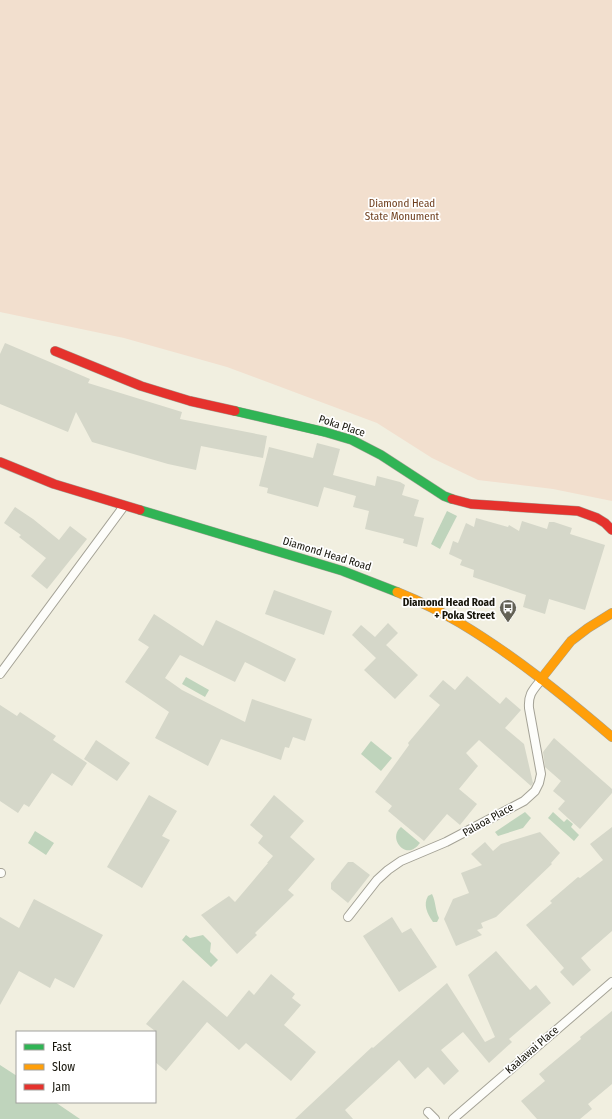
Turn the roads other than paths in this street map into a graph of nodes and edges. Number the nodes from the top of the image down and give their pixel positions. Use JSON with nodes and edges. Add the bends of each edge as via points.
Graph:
{"nodes":[{"id":1,"x":55,"y":350,"type":"dead end"},
{"id":2,"x":0,"y":462,"type":"edge"},
{"id":3,"x":125,"y":505,"type":"junction"},
{"id":4,"x":612,"y":530,"type":"edge"},
{"id":5,"x":612,"y":613,"type":"edge"},
{"id":6,"x":0,"y":674,"type":"edge"},
{"id":7,"x":541,"y":679,"type":"junction"},
{"id":8,"x":612,"y":737,"type":"edge"},
{"id":9,"x":348,"y":917,"type":"dead end"},
{"id":10,"x":612,"y":982,"type":"edge"},
{"id":11,"x":428,"y":1112,"type":"dead end"},
{"id":12,"x":435,"y":1119,"type":"edge"},
{"id":13,"x":452,"y":1119,"type":"edge"}],
"edges":[{"from":1,"to":4,"type":"street","name":"Poka Place","via":[[162,393],[352,440],[381,455],[444,496],[457,501],[578,511],[596,516]]},
{"from":2,"to":3,"type":"street","name":"Diamond Head Road","via":[[54,484]]},
{"from":3,"to":6,"type":"lane"},
{"from":3,"to":7,"type":"street","name":"Diamond Head Road","via":[[343,571],[396,591],[459,622]]},
{"from":5,"to":7,"type":"street","via":[[571,641]]},
{"from":7,"to":8,"type":"street","name":"Diamond Head Road"},
{"from":7,"to":9,"type":"lane","name":"Palaoa Place","via":[[530,693],[529,701],[541,774],[535,791],[524,801],[469,830],[401,861],[377,880]]},
{"from":10,"to":13,"type":"lane","name":"Kaalawai Place"},
{"from":11,"to":12,"type":"lane"}]}
